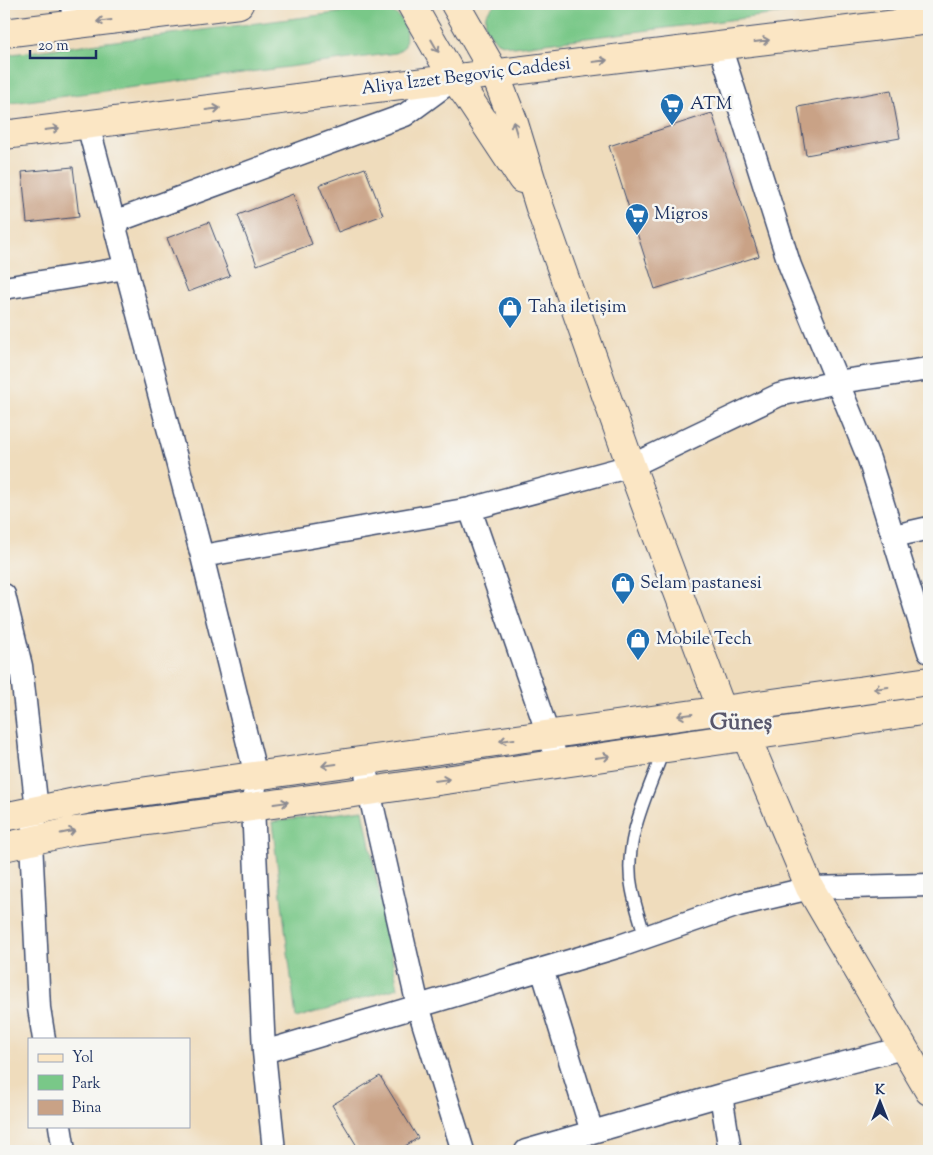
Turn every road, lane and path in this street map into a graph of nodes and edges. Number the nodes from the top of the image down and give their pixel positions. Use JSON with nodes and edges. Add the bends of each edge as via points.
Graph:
{"nodes":[{"id":1,"x":230,"y":4,"type":"edge"},
{"id":2,"x":411,"y":4,"type":"edge"},
{"id":3,"x":455,"y":4,"type":"edge"},
{"id":4,"x":73,"y":14,"type":"edge"},
{"id":5,"x":929,"y":20,"type":"edge"},
{"id":6,"x":4,"y":33,"type":"edge"},
{"id":7,"x":720,"y":46,"type":"junction"},
{"id":8,"x":495,"y":74,"type":"junction"},
{"id":9,"x":454,"y":79,"type":"junction"},
{"id":10,"x":88,"y":125,"type":"junction"},
{"id":11,"x":4,"y":135,"type":"edge"},
{"id":12,"x":540,"y":208,"type":"junction"},
{"id":13,"x":114,"y":222,"type":"junction"},
{"id":14,"x":126,"y":268,"type":"junction"},
{"id":15,"x":4,"y":288,"type":"edge"},
{"id":16,"x":929,"y":369,"type":"edge"},
{"id":17,"x":838,"y":382,"type":"junction"},
{"id":18,"x":631,"y":466,"type":"junction"},
{"id":19,"x":470,"y":509,"type":"junction"},
{"id":20,"x":929,"y":528,"type":"edge"},
{"id":21,"x":894,"y":536,"type":"junction"},
{"id":22,"x":202,"y":556,"type":"junction"},
{"id":23,"x":4,"y":596,"type":"edge"},
{"id":24,"x":929,"y":652,"type":"edge"},
{"id":25,"x":929,"y":681,"type":"edge"},
{"id":26,"x":722,"y":710,"type":"junction"},
{"id":27,"x":929,"y":710,"type":"edge"},
{"id":28,"x":549,"y":734,"type":"junction"},
{"id":29,"x":746,"y":736,"type":"junction"},
{"id":30,"x":665,"y":748,"type":"junction"},
{"id":31,"x":364,"y":760,"type":"junction"},
{"id":32,"x":558,"y":763,"type":"junction"},
{"id":33,"x":256,"y":776,"type":"junction"},
{"id":34,"x":369,"y":791,"type":"junction"},
{"id":35,"x":253,"y":806,"type":"junction"},
{"id":36,"x":37,"y":810,"type":"junction"},
{"id":37,"x":4,"y":817,"type":"edge"},
{"id":38,"x":31,"y":841,"type":"junction"},
{"id":39,"x":4,"y":847,"type":"edge"},
{"id":40,"x":929,"y":884,"type":"edge"},
{"id":41,"x":810,"y":888,"type":"junction"},
{"id":42,"x":645,"y":938,"type":"junction"},
{"id":43,"x":542,"y":969,"type":"junction"},
{"id":44,"x":418,"y":1006,"type":"junction"},
{"id":45,"x":44,"y":1038,"type":"edge"},
{"id":46,"x":903,"y":1048,"type":"junction"},
{"id":47,"x":264,"y":1052,"type":"junction"},
{"id":48,"x":929,"y":1091,"type":"edge"},
{"id":49,"x":721,"y":1095,"type":"junction"},
{"id":50,"x":60,"y":1128,"type":"edge"},
{"id":51,"x":592,"y":1132,"type":"junction"},
{"id":52,"x":64,"y":1151,"type":"edge"},
{"id":53,"x":274,"y":1151,"type":"edge"},
{"id":54,"x":463,"y":1151,"type":"edge"},
{"id":55,"x":526,"y":1151,"type":"edge"},
{"id":56,"x":730,"y":1151,"type":"edge"}],
"edges":[{"from":1,"to":4,"type":"street","one_way":true},
{"from":2,"to":9,"type":"street","one_way":true},
{"from":3,"to":8,"type":"street"},
{"from":4,"to":6,"type":"street"},
{"from":7,"to":5,"type":"street","name":"Aliya İzzet Begoviç Caddesi","one_way":true},
{"from":8,"to":7,"type":"street","name":"Aliya İzzet Begoviç Caddesi","one_way":true},
{"from":7,"to":17,"type":"street","via":[[790,266]]},
{"from":8,"to":9,"type":"street","name":"Aliya İzzet Begoviç Caddesi"},
{"from":12,"to":8,"type":"street","one_way":true},
{"from":10,"to":9,"type":"street","name":"Aliya İzzet Begoviç Caddesi","one_way":true},
{"from":9,"to":12,"type":"street"},
{"from":9,"to":13,"type":"street","via":[[405,115]]},
{"from":11,"to":10,"type":"street","name":"Aliya İzzet Begoviç Caddesi","one_way":true},
{"from":10,"to":13,"type":"street"},
{"from":12,"to":18,"type":"street"},
{"from":13,"to":14,"type":"street"},
{"from":14,"to":15,"type":"street"},
{"from":14,"to":22,"type":"street"},
{"from":16,"to":17,"type":"street"},
{"from":17,"to":18,"type":"street","via":[[779,395]]},
{"from":17,"to":21,"type":"street","via":[[869,459]]},
{"from":18,"to":19,"type":"street"},
{"from":18,"to":26,"type":"street"},
{"from":19,"to":22,"type":"street"},
{"from":19,"to":28,"type":"street"},
{"from":20,"to":21,"type":"street"},
{"from":21,"to":24,"type":"street"},
{"from":22,"to":33,"type":"street"},
{"from":23,"to":36,"type":"street","via":[[21,666]]},
{"from":25,"to":26,"type":"street","one_way":true},
{"from":26,"to":28,"type":"street","one_way":true},
{"from":26,"to":29,"type":"street"},
{"from":27,"to":29,"type":"street"},
{"from":28,"to":31,"type":"street","one_way":true},
{"from":28,"to":32,"type":"street"},
{"from":29,"to":30,"type":"street"},
{"from":29,"to":41,"type":"street"},
{"from":32,"to":30,"type":"street","one_way":true},
{"from":30,"to":42,"type":"lane","via":[[635,827],[630,852],[631,888]]},
{"from":31,"to":33,"type":"street","one_way":true},
{"from":31,"to":34,"type":"street"},
{"from":34,"to":32,"type":"street","one_way":true},
{"from":33,"to":35,"type":"street"},
{"from":33,"to":36,"type":"street","via":[[90,799]]},
{"from":35,"to":34,"type":"street","one_way":true},
{"from":34,"to":44,"type":"street"},
{"from":38,"to":35,"type":"street","one_way":true,"via":[[74,831]]},
{"from":35,"to":47,"type":"street"},
{"from":36,"to":37,"type":"street"},
{"from":36,"to":38,"type":"street"},
{"from":38,"to":39,"type":"street"},
{"from":38,"to":45,"type":"street","via":[[39,1008]]},
{"from":40,"to":41,"type":"street"},
{"from":41,"to":42,"type":"street","via":[[738,906]]},
{"from":41,"to":46,"type":"street"},
{"from":42,"to":43,"type":"street"},
{"from":43,"to":44,"type":"street"},
{"from":43,"to":51,"type":"street"},
{"from":44,"to":47,"type":"street"},
{"from":44,"to":54,"type":"street"},
{"from":46,"to":48,"type":"street"},
{"from":46,"to":49,"type":"street"},
{"from":47,"to":53,"type":"street"},
{"from":49,"to":51,"type":"street"},
{"from":49,"to":56,"type":"street"},
{"from":50,"to":52,"type":"street"},
{"from":51,"to":55,"type":"street"}]}
